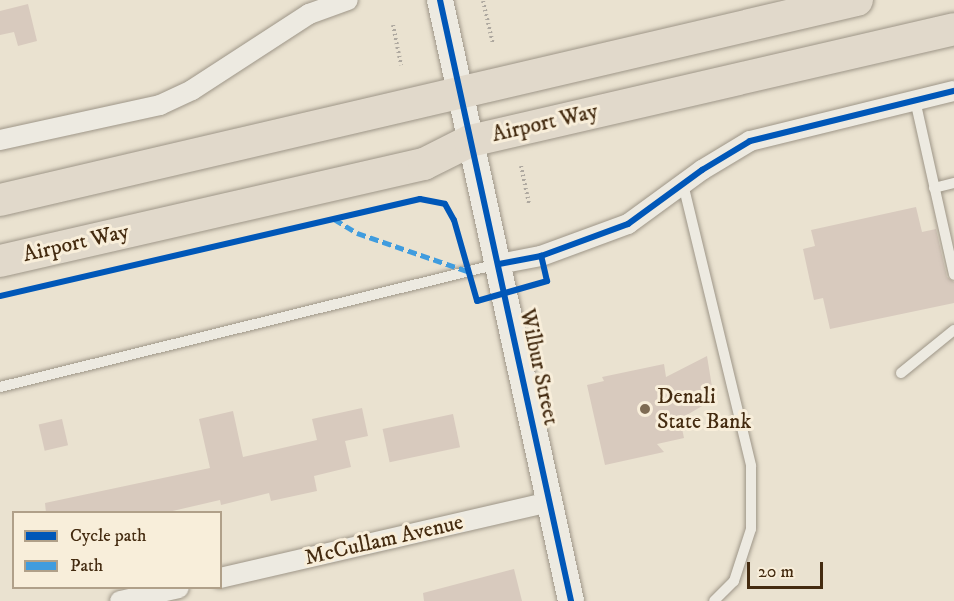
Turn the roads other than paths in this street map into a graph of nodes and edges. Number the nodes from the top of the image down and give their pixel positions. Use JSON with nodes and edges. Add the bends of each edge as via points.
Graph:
{"nodes":[{"id":1,"x":348,"y":0,"type":"edge"},
{"id":2,"x":440,"y":0,"type":"edge"},
{"id":3,"x":857,"y":0,"type":"edge"},
{"id":4,"x":954,"y":29,"type":"edge"},
{"id":5,"x":954,"y":91,"type":"edge"},
{"id":6,"x":461,"y":94,"type":"junction"},
{"id":7,"x":915,"y":100,"type":"junction"},
{"id":8,"x":0,"y":140,"type":"edge"},
{"id":9,"x":470,"y":141,"type":"junction"},
{"id":10,"x":954,"y":183,"type":"edge"},
{"id":11,"x":683,"y":184,"type":"junction"},
{"id":12,"x":934,"y":188,"type":"junction"},
{"id":13,"x":0,"y":201,"type":"edge"},
{"id":14,"x":0,"y":261,"type":"edge"},
{"id":15,"x":498,"y":264,"type":"junction"},
{"id":16,"x":954,"y":275,"type":"edge"},
{"id":17,"x":954,"y":330,"type":"edge"},
{"id":18,"x":901,"y":373,"type":"dead end"},
{"id":19,"x":0,"y":387,"type":"edge"},
{"id":20,"x":548,"y":502,"type":"junction"},
{"id":21,"x":222,"y":578,"type":"edge"},
{"id":22,"x":174,"y":589,"type":"edge"},
{"id":23,"x":120,"y":601,"type":"edge"},
{"id":24,"x":571,"y":601,"type":"edge"},
{"id":25,"x":714,"y":601,"type":"edge"}],
"edges":[{"from":1,"to":8,"type":"street","via":[[309,14],[192,90],[160,105]]},
{"from":2,"to":6,"type":"street","name":"Wilbur Street"},
{"from":3,"to":6,"type":"main road","name":"Airport Way"},
{"from":4,"to":9,"type":"main road","name":"Airport Way"},
{"from":5,"to":7,"type":"street"},
{"from":6,"to":9,"type":"street","name":"Wilbur Street"},
{"from":6,"to":13,"type":"main road","name":"Airport Way"},
{"from":7,"to":11,"type":"street","via":[[750,141]]},
{"from":7,"to":12,"type":"lane"},
{"from":9,"to":14,"type":"main road","name":"Airport Way","via":[[424,164]]},
{"from":9,"to":15,"type":"street","name":"Wilbur Street"},
{"from":10,"to":12,"type":"lane"},
{"from":11,"to":15,"type":"street","via":[[628,225],[541,256]]},
{"from":11,"to":25,"type":"lane","via":[[751,466],[751,530],[734,581]]},
{"from":12,"to":16,"type":"lane"},
{"from":15,"to":19,"type":"lane"},
{"from":15,"to":20,"type":"street","name":"Wilbur Street"},
{"from":17,"to":18,"type":"lane"},
{"from":20,"to":21,"type":"street","name":"McCullam Avenue"},
{"from":20,"to":24,"type":"street","name":"Wilbur Street"},
{"from":22,"to":23,"type":"street"}]}
